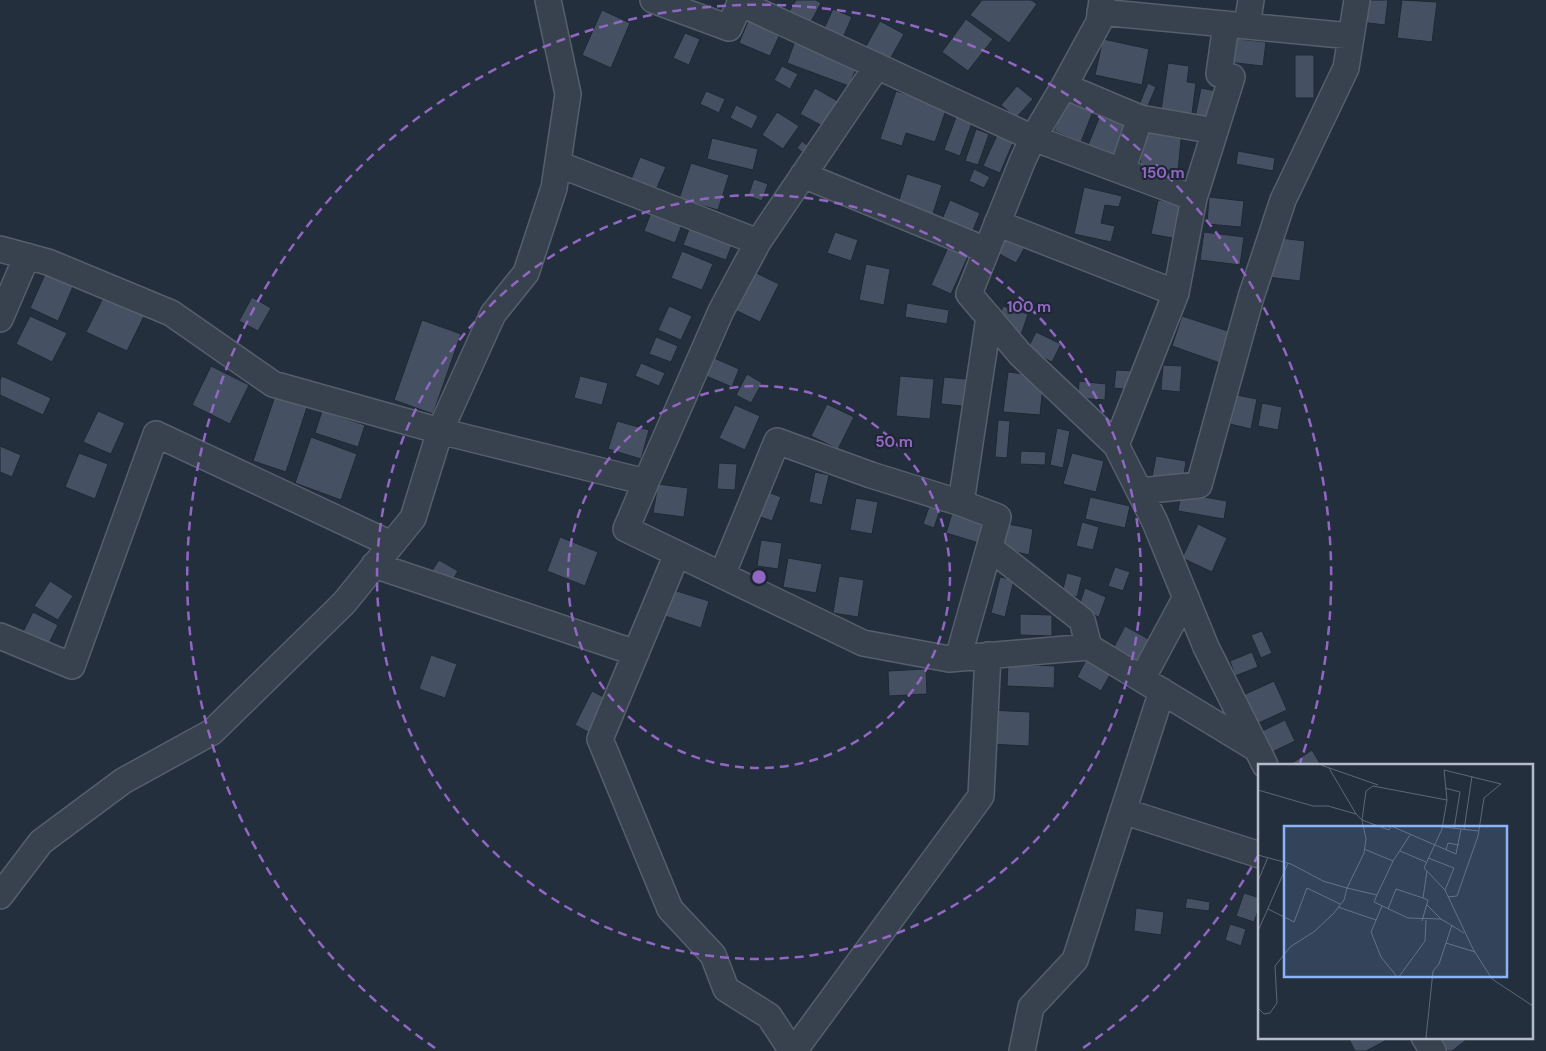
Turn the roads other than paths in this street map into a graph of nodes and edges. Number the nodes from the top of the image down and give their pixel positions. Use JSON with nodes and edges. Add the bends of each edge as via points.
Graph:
{"nodes":[{"id":1,"x":548,"y":0,"type":"edge"},
{"id":2,"x":653,"y":0,"type":"edge"},
{"id":3,"x":1251,"y":0,"type":"edge"},
{"id":4,"x":1357,"y":0,"type":"edge"},
{"id":5,"x":1101,"y":6,"type":"edge"},
{"id":6,"x":1178,"y":10,"type":"edge"},
{"id":7,"x":1237,"y":25,"type":"junction"},
{"id":8,"x":1351,"y":36,"type":"junction"},
{"id":9,"x":877,"y":66,"type":"junction"},
{"id":10,"x":1064,"y":86,"type":"junction"},
{"id":11,"x":1140,"y":118,"type":"junction"},
{"id":12,"x":1215,"y":131,"type":"junction"},
{"id":13,"x":1034,"y":138,"type":"junction"},
{"id":14,"x":558,"y":164,"type":"junction"},
{"id":15,"x":1122,"y":171,"type":"junction"},
{"id":16,"x":803,"y":174,"type":"junction"},
{"id":17,"x":1194,"y":198,"type":"junction"},
{"id":18,"x":997,"y":223,"type":"junction"},
{"id":19,"x":758,"y":242,"type":"junction"},
{"id":20,"x":0,"y":250,"type":"edge"},
{"id":21,"x":986,"y":250,"type":"junction"},
{"id":22,"x":27,"y":256,"type":"junction"},
{"id":23,"x":1176,"y":293,"type":"junction"},
{"id":24,"x":989,"y":317,"type":"junction"},
{"id":25,"x":0,"y":318,"type":"edge"},
{"id":26,"x":440,"y":431,"type":"junction"},
{"id":27,"x":1116,"y":445,"type":"junction"},
{"id":28,"x":646,"y":482,"type":"junction"},
{"id":29,"x":1140,"y":491,"type":"junction"},
{"id":30,"x":960,"y":503,"type":"junction"},
{"id":31,"x":391,"y":544,"type":"junction"},
{"id":32,"x":990,"y":548,"type":"junction"},
{"id":33,"x":677,"y":554,"type":"junction"},
{"id":34,"x":374,"y":565,"type":"junction"},
{"id":35,"x":722,"y":575,"type":"junction"},
{"id":36,"x":1186,"y":597,"type":"junction"},
{"id":37,"x":0,"y":636,"type":"edge"},
{"id":38,"x":1089,"y":647,"type":"junction"},
{"id":39,"x":636,"y":653,"type":"junction"},
{"id":40,"x":988,"y":656,"type":"junction"},
{"id":41,"x":958,"y":658,"type":"junction"},
{"id":42,"x":1152,"y":685,"type":"junction"},
{"id":43,"x":1261,"y":757,"type":"edge"},
{"id":44,"x":1123,"y":811,"type":"junction"},
{"id":45,"x":1258,"y":854,"type":"edge"},
{"id":46,"x":0,"y":896,"type":"edge"},
{"id":47,"x":1425,"y":1038,"type":"edge"},
{"id":48,"x":793,"y":1051,"type":"edge"},
{"id":49,"x":1022,"y":1051,"type":"edge"},
{"id":50,"x":1433,"y":1051,"type":"edge"}],
"edges":[{"from":1,"to":14,"type":"street","via":[[568,94]]},
{"from":2,"to":9,"type":"street","via":[[729,28],[740,3]]},
{"from":3,"to":7,"type":"street"},
{"from":4,"to":8,"type":"street"},
{"from":5,"to":6,"type":"street"},
{"from":5,"to":10,"type":"street","via":[[1099,22]]},
{"from":6,"to":7,"type":"street"},
{"from":7,"to":8,"type":"street"},
{"from":7,"to":12,"type":"street","via":[[1219,74],[1232,77]]},
{"from":8,"to":29,"type":"street","via":[[1346,68],[1283,200],[1251,297],[1199,485]]},
{"from":9,"to":13,"type":"street"},
{"from":9,"to":16,"type":"street"},
{"from":10,"to":11,"type":"street"},
{"from":10,"to":13,"type":"street"},
{"from":11,"to":12,"type":"street"},
{"from":11,"to":15,"type":"street"},
{"from":12,"to":17,"type":"street"},
{"from":13,"to":15,"type":"street"},
{"from":13,"to":18,"type":"street"},
{"from":14,"to":19,"type":"street"},
{"from":14,"to":26,"type":"street","via":[[554,188],[526,273],[493,314]]},
{"from":15,"to":17,"type":"street"},
{"from":16,"to":19,"type":"street"},
{"from":16,"to":21,"type":"street"},
{"from":17,"to":23,"type":"street"},
{"from":18,"to":21,"type":"street"},
{"from":18,"to":23,"type":"street"},
{"from":19,"to":28,"type":"street","via":[[721,311]]},
{"from":20,"to":22,"type":"street"},
{"from":21,"to":24,"type":"street","via":[[969,294]]},
{"from":22,"to":25,"type":"street"},
{"from":22,"to":26,"type":"street","via":[[171,313],[273,384]]},
{"from":23,"to":27,"type":"street"},
{"from":24,"to":27,"type":"street","via":[[1020,354]]},
{"from":24,"to":30,"type":"street"},
{"from":26,"to":28,"type":"street"},
{"from":26,"to":31,"type":"street","via":[[413,518]]},
{"from":27,"to":29,"type":"street"},
{"from":28,"to":33,"type":"street","via":[[626,529]]},
{"from":29,"to":36,"type":"street"},
{"from":30,"to":32,"type":"street","via":[[998,517]]},
{"from":30,"to":35,"type":"street","via":[[777,441]]},
{"from":31,"to":34,"type":"street"},
{"from":31,"to":37,"type":"street","via":[[156,434],[72,666]]},
{"from":32,"to":38,"type":"street","via":[[1082,620]]},
{"from":32,"to":41,"type":"street"},
{"from":33,"to":35,"type":"street"},
{"from":33,"to":39,"type":"street"},
{"from":34,"to":39,"type":"street"},
{"from":34,"to":46,"type":"street","via":[[344,603],[212,732],[123,781],[40,842]]},
{"from":35,"to":41,"type":"street","via":[[863,643]]},
{"from":36,"to":42,"type":"street"},
{"from":36,"to":43,"type":"street","via":[[1206,647]]},
{"from":38,"to":40,"type":"street"},
{"from":38,"to":42,"type":"street"},
{"from":39,"to":48,"type":"street","via":[[600,740],[670,909],[713,955],[726,989],[768,1016]]},
{"from":40,"to":41,"type":"street"},
{"from":40,"to":48,"type":"street","via":[[981,796]]},
{"from":42,"to":43,"type":"street"},
{"from":42,"to":44,"type":"street"},
{"from":44,"to":45,"type":"street"},
{"from":44,"to":49,"type":"street","via":[[1075,960],[1031,1007]]},
{"from":47,"to":50,"type":"street"}]}
